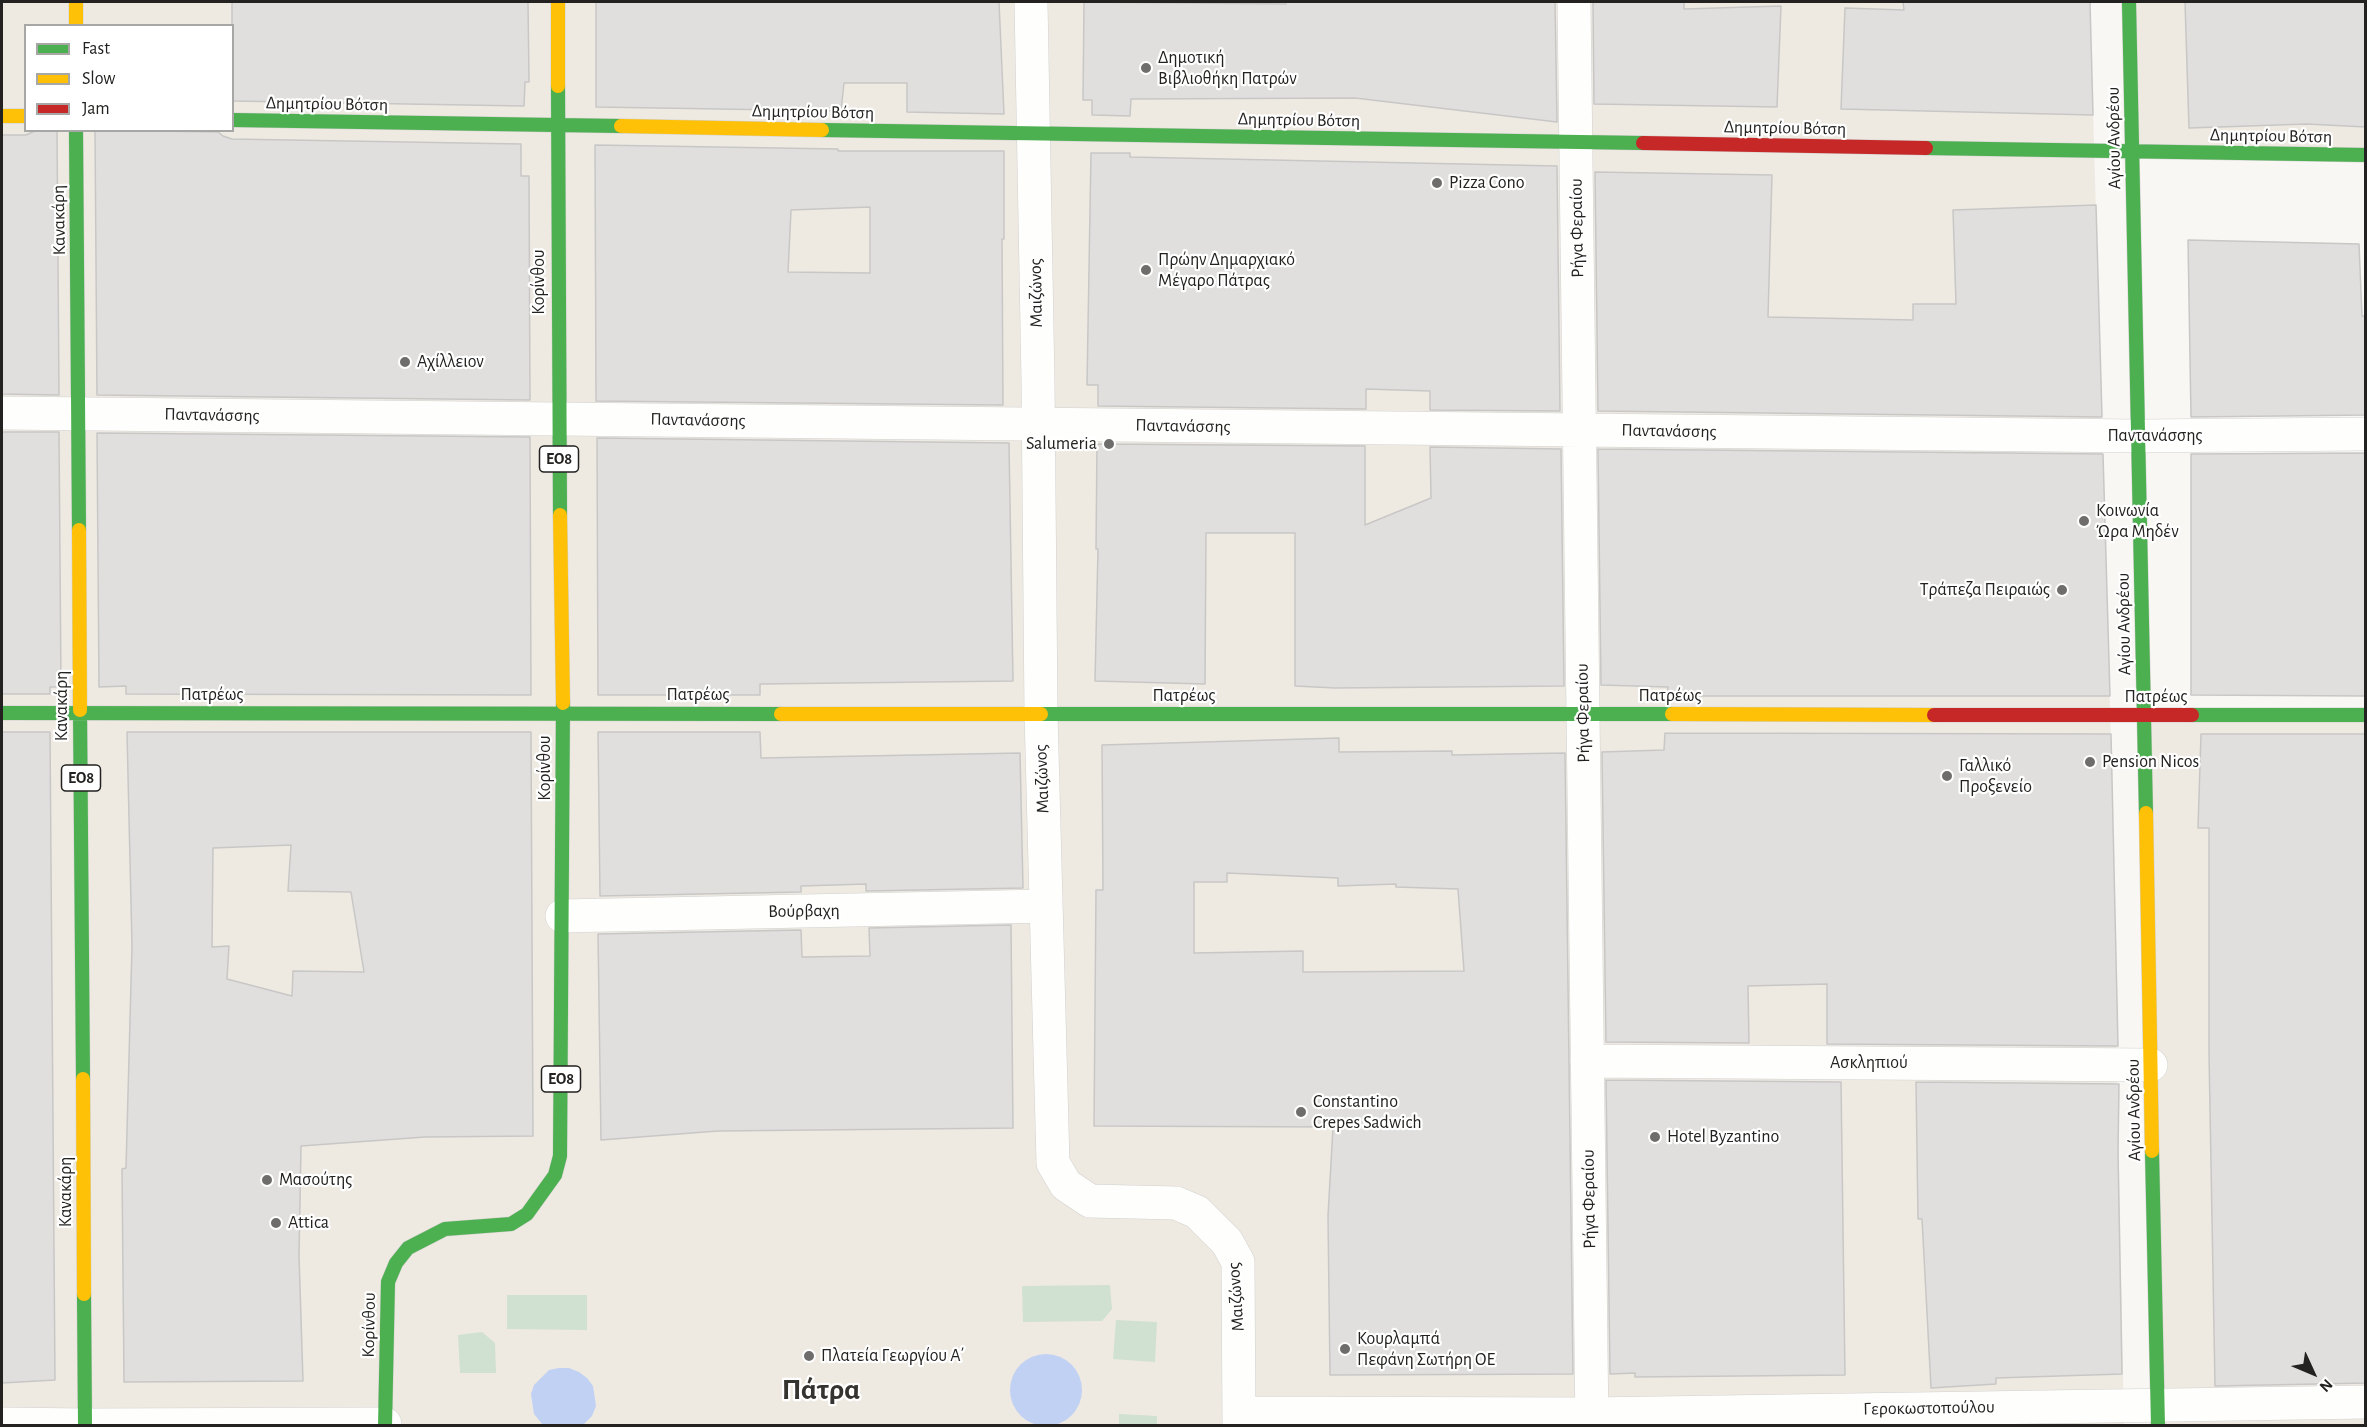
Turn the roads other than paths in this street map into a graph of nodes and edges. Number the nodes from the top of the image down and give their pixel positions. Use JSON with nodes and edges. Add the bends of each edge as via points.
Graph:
{"nodes":[{"id":1,"x":76,"y":2,"type":"edge"},
{"id":2,"x":558,"y":2,"type":"edge"},
{"id":3,"x":1031,"y":2,"type":"edge"},
{"id":4,"x":1574,"y":2,"type":"edge"},
{"id":5,"x":2129,"y":2,"type":"edge"},
{"id":6,"x":76,"y":24,"type":"edge"},
{"id":7,"x":2,"y":116,"type":"edge"},
{"id":8,"x":24,"y":116,"type":"edge"},
{"id":9,"x":234,"y":120,"type":"edge"},
{"id":10,"x":557,"y":125,"type":"junction"},
{"id":11,"x":76,"y":132,"type":"edge"},
{"id":12,"x":1033,"y":133,"type":"junction"},
{"id":13,"x":1576,"y":142,"type":"junction"},
{"id":14,"x":2132,"y":152,"type":"junction"},
{"id":15,"x":2366,"y":155,"type":"edge"},
{"id":16,"x":2,"y":413,"type":"edge"},
{"id":17,"x":78,"y":414,"type":"junction"},
{"id":18,"x":558,"y":419,"type":"junction"},
{"id":19,"x":1038,"y":425,"type":"junction"},
{"id":20,"x":1579,"y":430,"type":"junction"},
{"id":21,"x":2366,"y":434,"type":"edge"},
{"id":22,"x":2138,"y":436,"type":"junction"},
{"id":23,"x":2,"y":712,"type":"edge"},
{"id":24,"x":80,"y":713,"type":"junction"},
{"id":25,"x":563,"y":713,"type":"junction"},
{"id":26,"x":1041,"y":714,"type":"junction"},
{"id":27,"x":1583,"y":714,"type":"junction"},
{"id":28,"x":2144,"y":715,"type":"junction"},
{"id":29,"x":2366,"y":715,"type":"edge"},
{"id":30,"x":1046,"y":906,"type":"junction"},
{"id":31,"x":562,"y":916,"type":"junction"},
{"id":32,"x":1587,"y":1061,"type":"junction"},
{"id":33,"x":2151,"y":1065,"type":"junction"},
{"id":34,"x":2366,"y":1402,"type":"edge"},
{"id":35,"x":2158,"y":1415,"type":"edge"},
{"id":36,"x":1239,"y":1419,"type":"edge"},
{"id":37,"x":1592,"y":1420,"type":"edge"},
{"id":38,"x":2,"y":1424,"type":"edge"},
{"id":39,"x":385,"y":1424,"type":"edge"},
{"id":40,"x":86,"y":1425,"type":"edge"}],
"edges":[{"from":1,"to":6,"type":"main road"},
{"from":2,"to":10,"type":"main road","name":"Κορίνθου","number":"ΕΟ8"},
{"from":3,"to":12,"type":"street","name":"Μαιζώνος"},
{"from":4,"to":13,"type":"street","name":"Ρήγα Φεραίου"},
{"from":5,"to":14,"type":"main road","name":"Αγίου Ανδρέου"},
{"from":7,"to":8,"type":"main road"},
{"from":9,"to":10,"type":"main road","name":"Δημητρίου Βότση"},
{"from":10,"to":12,"type":"main road","name":"Δημητρίου Βότση"},
{"from":10,"to":18,"type":"main road","name":"Κορίνθου","number":"ΕΟ8"},
{"from":11,"to":17,"type":"main road","name":"Κανακάρη","number":"ΕΟ8"},
{"from":12,"to":13,"type":"main road","name":"Δημητρίου Βότση"},
{"from":12,"to":19,"type":"street","name":"Μαιζώνος"},
{"from":13,"to":14,"type":"main road","name":"Δημητρίου Βότση"},
{"from":13,"to":20,"type":"street","name":"Ρήγα Φεραίου"},
{"from":14,"to":15,"type":"main road","name":"Δημητρίου Βότση"},
{"from":14,"to":22,"type":"main road","name":"Αγίου Ανδρέου"},
{"from":16,"to":17,"type":"street","name":"Παντανάσσης"},
{"from":17,"to":18,"type":"street","name":"Παντανάσσης"},
{"from":17,"to":24,"type":"main road","name":"Κανακάρη","number":"ΕΟ8"},
{"from":18,"to":19,"type":"street","name":"Παντανάσσης"},
{"from":18,"to":25,"type":"main road","name":"Κορίνθου","number":"ΕΟ8"},
{"from":19,"to":20,"type":"street","name":"Παντανάσσης"},
{"from":19,"to":26,"type":"street","name":"Μαιζώνος"},
{"from":20,"to":22,"type":"street","name":"Παντανάσσης"},
{"from":20,"to":27,"type":"street","name":"Ρήγα Φεραίου"},
{"from":21,"to":22,"type":"street","name":"Παντανάσσης"},
{"from":22,"to":28,"type":"main road","name":"Αγίου Ανδρέου"},
{"from":23,"to":24,"type":"main road","name":"Πατρέως"},
{"from":24,"to":25,"type":"main road","name":"Πατρέως"},
{"from":24,"to":40,"type":"main road","name":"Κανακάρη","number":"ΕΟ8"},
{"from":25,"to":26,"type":"main road","name":"Πατρέως"},
{"from":25,"to":31,"type":"main road","name":"Κορίνθου","number":"ΕΟ8"},
{"from":26,"to":27,"type":"main road","name":"Πατρέως"},
{"from":26,"to":30,"type":"street","name":"Μαιζώνος"},
{"from":27,"to":28,"type":"main road","name":"Πατρέως"},
{"from":27,"to":32,"type":"street","name":"Ρήγα Φεραίου"},
{"from":28,"to":29,"type":"main road","name":"Πατρέως"},
{"from":28,"to":33,"type":"main road","name":"Αγίου Ανδρέου"},
{"from":30,"to":31,"type":"street","name":"Βούρβαχη"},
{"from":30,"to":36,"type":"street","name":"Μαιζώνος","via":[[1053,1163],[1066,1185],[1090,1202],[1176,1203],[1197,1212],[1227,1242],[1238,1262]]},
{"from":31,"to":39,"type":"main road","name":"Κορίνθου","number":"ΕΟ8","via":[[561,1150],[555,1175],[531,1209],[514,1223],[445,1229],[408,1248],[396,1263],[388,1282]]},
{"from":32,"to":33,"type":"street","name":"Ασκληπιού"},
{"from":32,"to":37,"type":"street","name":"Ρήγα Φεραίου"},
{"from":33,"to":35,"type":"main road","name":"Αγίου Ανδρέου"},
{"from":34,"to":35,"type":"street","name":"Γεροκωστοπούλου"},
{"from":35,"to":37,"type":"street","name":"Γεροκωστοπούλου"},
{"from":36,"to":37,"type":"street","name":"Γεροκωστοπούλου"},
{"from":38,"to":40,"type":"street"},
{"from":39,"to":40,"type":"street"}]}
